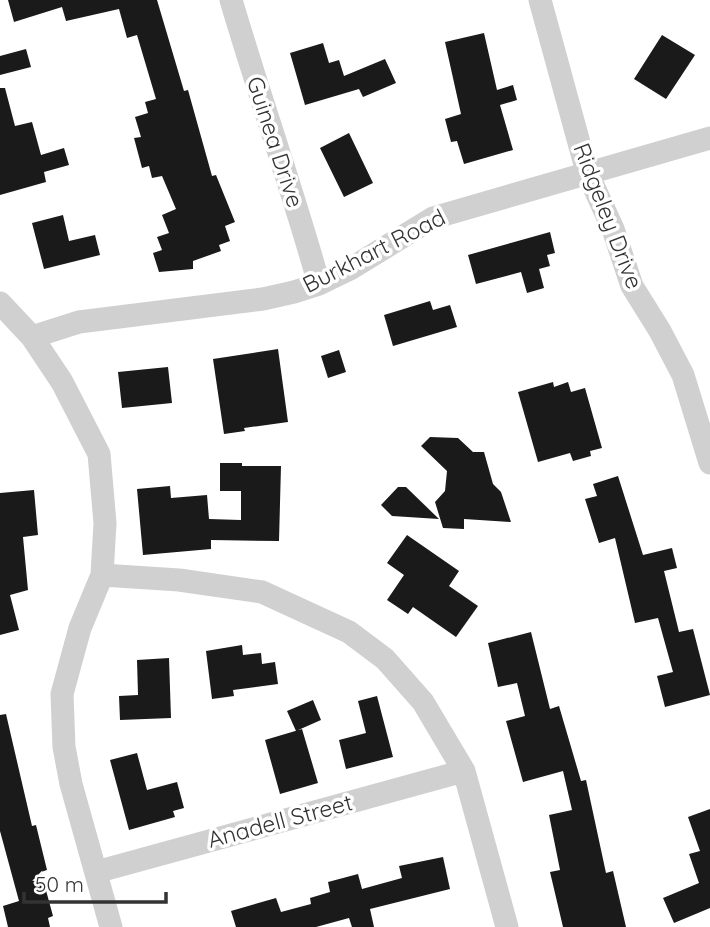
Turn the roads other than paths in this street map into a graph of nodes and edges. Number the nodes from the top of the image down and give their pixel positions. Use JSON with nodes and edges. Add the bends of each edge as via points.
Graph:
{"nodes":[{"id":1,"x":231,"y":0,"type":"edge"},
{"id":2,"x":540,"y":0,"type":"edge"},
{"id":3,"x":710,"y":138,"type":"edge"},
{"id":4,"x":587,"y":172,"type":"junction"},
{"id":5,"x":319,"y":284,"type":"junction"},
{"id":6,"x":0,"y":303,"type":"edge"},
{"id":7,"x":32,"y":337,"type":"junction"},
{"id":8,"x":710,"y":463,"type":"edge"},
{"id":9,"x":102,"y":575,"type":"junction"},
{"id":10,"x":464,"y":771,"type":"junction"},
{"id":11,"x":96,"y":872,"type":"junction"},
{"id":12,"x":111,"y":927,"type":"edge"},
{"id":13,"x":507,"y":927,"type":"edge"}],
"edges":[{"from":1,"to":5,"type":"street","name":"Guinea Drive"},
{"from":2,"to":4,"type":"street","name":"Ridgeley Drive"},
{"from":3,"to":4,"type":"street","name":"Burkhart Road"},
{"from":4,"to":5,"type":"street","name":"Burkhart Road","via":[[433,218]]},
{"from":4,"to":8,"type":"street","name":"Ridgeley Drive","via":[[632,286],[683,375]]},
{"from":5,"to":7,"type":"street","name":"Burkhart Road","via":[[263,299],[79,322]]},
{"from":6,"to":7,"type":"street"},
{"from":7,"to":9,"type":"street","via":[[62,382],[99,454],[105,523]]},
{"from":9,"to":10,"type":"street","via":[[262,592],[349,632],[386,659],[423,702]]},
{"from":9,"to":11,"type":"street","via":[[80,628],[62,694],[71,784]]},
{"from":10,"to":11,"type":"street","name":"Anadell Street"},
{"from":10,"to":13,"type":"street"},
{"from":11,"to":12,"type":"street"}]}
